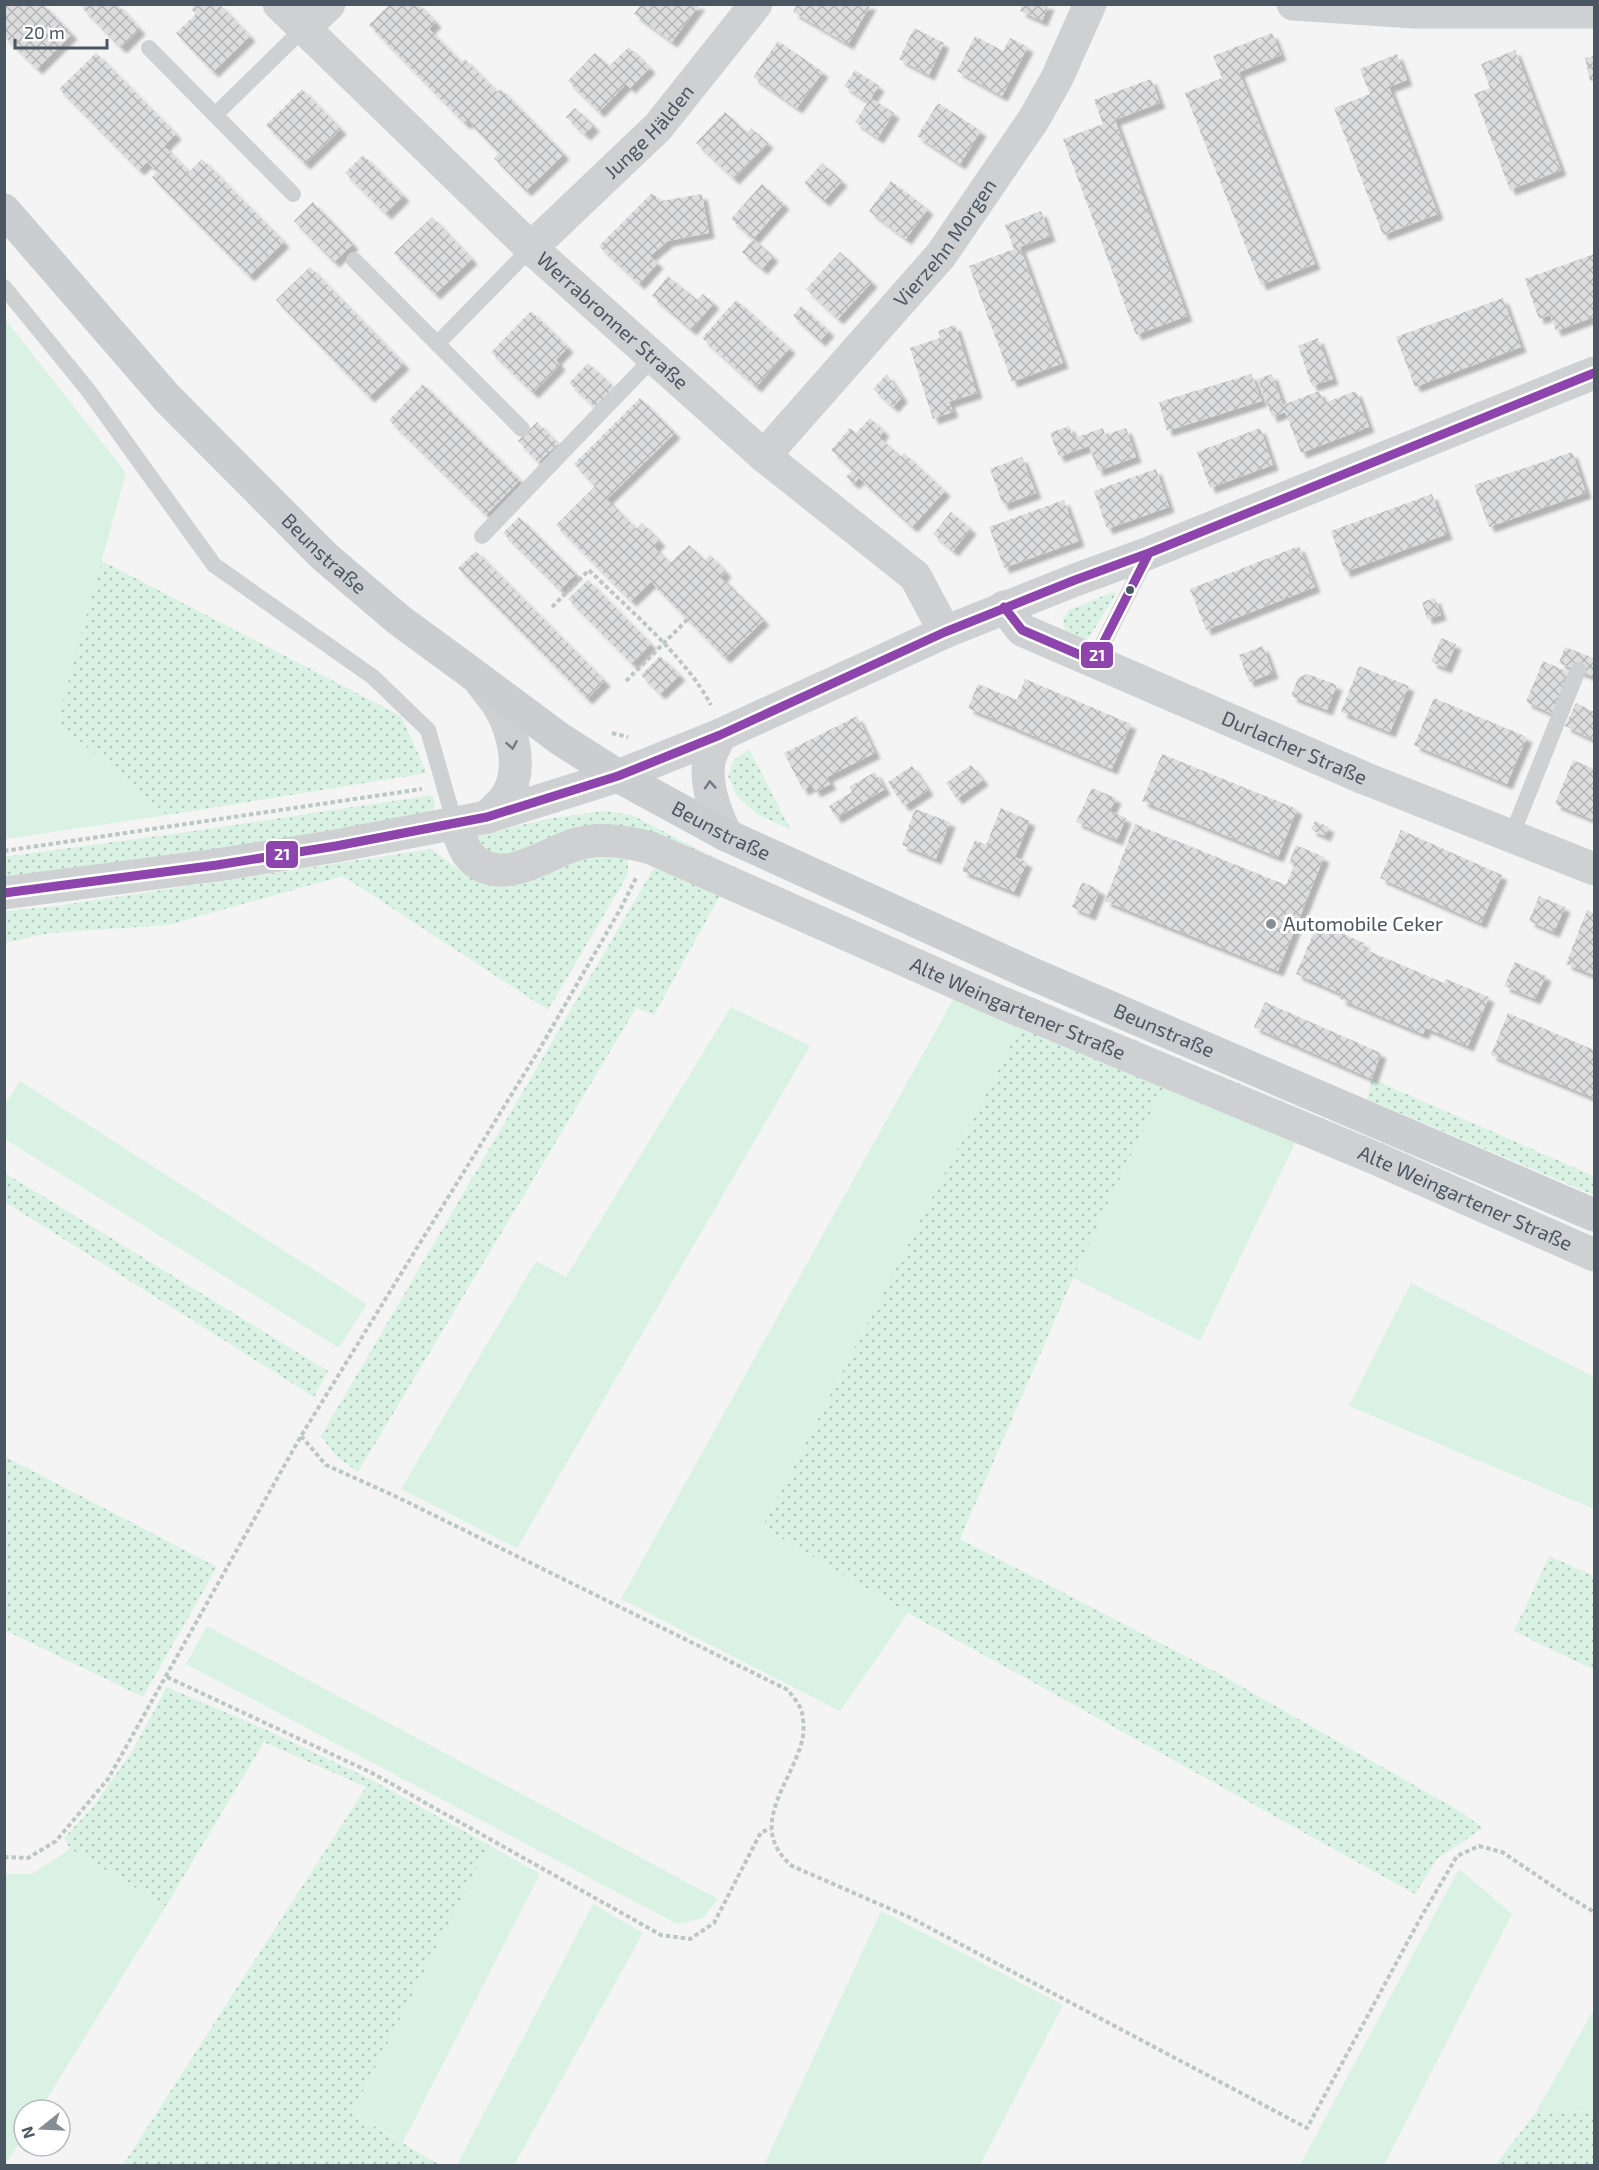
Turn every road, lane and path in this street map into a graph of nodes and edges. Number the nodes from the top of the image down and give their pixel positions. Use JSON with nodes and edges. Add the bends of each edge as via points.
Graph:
{"nodes":[{"id":1,"x":279,"y":4,"type":"edge"},
{"id":2,"x":329,"y":4,"type":"edge"},
{"id":3,"x":756,"y":4,"type":"edge"},
{"id":4,"x":1089,"y":4,"type":"edge"},
{"id":5,"x":1293,"y":4,"type":"edge"},
{"id":6,"x":1594,"y":12,"type":"edge"},
{"id":7,"x":303,"y":29,"type":"junction"},
{"id":8,"x":149,"y":48,"type":"dead end"},
{"id":9,"x":215,"y":115,"type":"junction"},
{"id":10,"x":293,"y":194,"type":"dead end"},
{"id":11,"x":4,"y":210,"type":"edge"},
{"id":12,"x":531,"y":248,"type":"junction"},
{"id":13,"x":354,"y":260,"type":"dead end"},
{"id":14,"x":4,"y":287,"type":"edge"},
{"id":15,"x":437,"y":344,"type":"junction"},
{"id":16,"x":654,"y":357,"type":"junction"},
{"id":17,"x":1594,"y":373,"type":"edge"},
{"id":18,"x":522,"y":429,"type":"dead end"},
{"id":19,"x":764,"y":456,"type":"junction"},
{"id":20,"x":482,"y":536,"type":"dead end"},
{"id":21,"x":1149,"y":554,"type":"junction"},
{"id":22,"x":552,"y":607,"type":"dead end"},
{"id":23,"x":1004,"y":608,"type":"junction"},
{"id":24,"x":688,"y":619,"type":"dead end"},
{"id":25,"x":945,"y":632,"type":"junction"},
{"id":26,"x":663,"y":644,"type":"junction"},
{"id":27,"x":1094,"y":662,"type":"junction"},
{"id":28,"x":1578,"y":670,"type":"dead end"},
{"id":29,"x":476,"y":676,"type":"junction"},
{"id":30,"x":626,"y":681,"type":"dead end"},
{"id":31,"x":609,"y":732,"type":"dead end"},
{"id":32,"x":723,"y":733,"type":"junction"},
{"id":33,"x":638,"y":735,"type":"dead end"},
{"id":34,"x":618,"y":776,"type":"junction"},
{"id":35,"x":443,"y":786,"type":"junction"},
{"id":36,"x":487,"y":817,"type":"junction"},
{"id":37,"x":455,"y":824,"type":"junction"},
{"id":38,"x":726,"y":835,"type":"junction"},
{"id":39,"x":1511,"y":837,"type":"junction"},
{"id":40,"x":651,"y":848,"type":"junction"},
{"id":41,"x":4,"y":850,"type":"edge"},
{"id":42,"x":1594,"y":869,"type":"edge"},
{"id":43,"x":4,"y":893,"type":"edge"},
{"id":44,"x":1594,"y":1215,"type":"edge"},
{"id":45,"x":1594,"y":1255,"type":"edge"},
{"id":46,"x":301,"y":1437,"type":"junction"},
{"id":47,"x":167,"y":1677,"type":"junction"},
{"id":48,"x":771,"y":1829,"type":"junction"},
{"id":49,"x":4,"y":1857,"type":"edge"},
{"id":50,"x":1594,"y":1912,"type":"edge"}],
"edges":[{"from":1,"to":7,"type":"street","name":"Werrabronner Straße"},
{"from":2,"to":7,"type":"street"},
{"from":3,"to":12,"type":"street","name":"Junge Hälden","via":[[658,127]]},
{"from":4,"to":19,"type":"street","name":"Vierzehn Morgen","via":[[1057,78],[1034,119],[947,246]]},
{"from":5,"to":6,"type":"street","via":[[1414,12]]},
{"from":7,"to":9,"type":"lane"},
{"from":7,"to":12,"type":"street","name":"Werrabronner Straße"},
{"from":8,"to":9,"type":"lane"},
{"from":9,"to":10,"type":"lane"},
{"from":11,"to":29,"type":"main road","name":"Beunstraße","via":[[167,398],[325,557],[399,620]]},
{"from":12,"to":15,"type":"lane"},
{"from":12,"to":16,"type":"street","name":"Werrabronner Straße"},
{"from":13,"to":15,"type":"lane"},
{"from":14,"to":35,"type":"lane","via":[[88,390],[214,565],[373,677],[428,730]]},
{"from":15,"to":18,"type":"lane"},
{"from":16,"to":19,"type":"street","name":"Werrabronner Straße"},
{"from":16,"to":20,"type":"lane"},
{"from":17,"to":21,"type":"street"},
{"from":19,"to":25,"type":"street","name":"Werrabronner Straße","via":[[915,576]]},
{"from":21,"to":23,"type":"street"},
{"from":21,"to":27,"type":"lane"},
{"from":22,"to":26,"type":"path","via":[[589,570]]},
{"from":23,"to":25,"type":"street"},
{"from":23,"to":27,"type":"street","name":"Durlacher Straße","via":[[1022,630]]},
{"from":24,"to":26,"type":"path"},
{"from":25,"to":32,"type":"street"},
{"from":26,"to":30,"type":"path"},
{"from":26,"to":32,"type":"path","via":[[701,686]]},
{"from":27,"to":39,"type":"street","name":"Durlacher Straße"},
{"from":28,"to":39,"type":"lane"},
{"from":29,"to":34,"type":"main road","name":"Beunstraße","via":[[560,739]]},
{"from":29,"to":36,"type":"street","one_way":true,"via":[[497,704],[514,746],[515,774],[511,786]]},
{"from":31,"to":33,"type":"path","via":[[627,737]]},
{"from":32,"to":34,"type":"street"},
{"from":38,"to":32,"type":"street","one_way":true,"via":[[710,795],[709,776],[709,762]]},
{"from":34,"to":36,"type":"street"},
{"from":34,"to":38,"type":"main road","name":"Beunstraße"},
{"from":35,"to":37,"type":"lane"},
{"from":35,"to":41,"type":"path"},
{"from":36,"to":37,"type":"street"},
{"from":37,"to":40,"type":"street","name":"Alte Weingartener Straße","via":[[468,853],[482,865],[500,870],[525,867],[575,845],[600,840]]},
{"from":37,"to":43,"type":"street","via":[[218,865]]},
{"from":38,"to":44,"type":"main road","name":"Beunstraße","via":[[1030,973]]},
{"from":39,"to":42,"type":"street","name":"Durlacher Straße"},
{"from":40,"to":45,"type":"street","name":"Alte Weingartener Straße","via":[[995,1000],[1377,1159]]},
{"from":40,"to":46,"type":"path","via":[[539,1050]]},
{"from":46,"to":47,"type":"path"},
{"from":46,"to":48,"type":"path","via":[[326,1465],[788,1690],[802,1711],[803,1739],[776,1803]]},
{"from":47,"to":48,"type":"path","via":[[372,1773],[661,1935],[690,1939],[714,1923],[761,1832]]},
{"from":47,"to":49,"type":"path","via":[[108,1779],[56,1841],[28,1858]]},
{"from":48,"to":50,"type":"path","via":[[774,1845],[792,1866],[911,1918],[1307,2128],[1457,1856],[1479,1846],[1502,1852]]}]}
